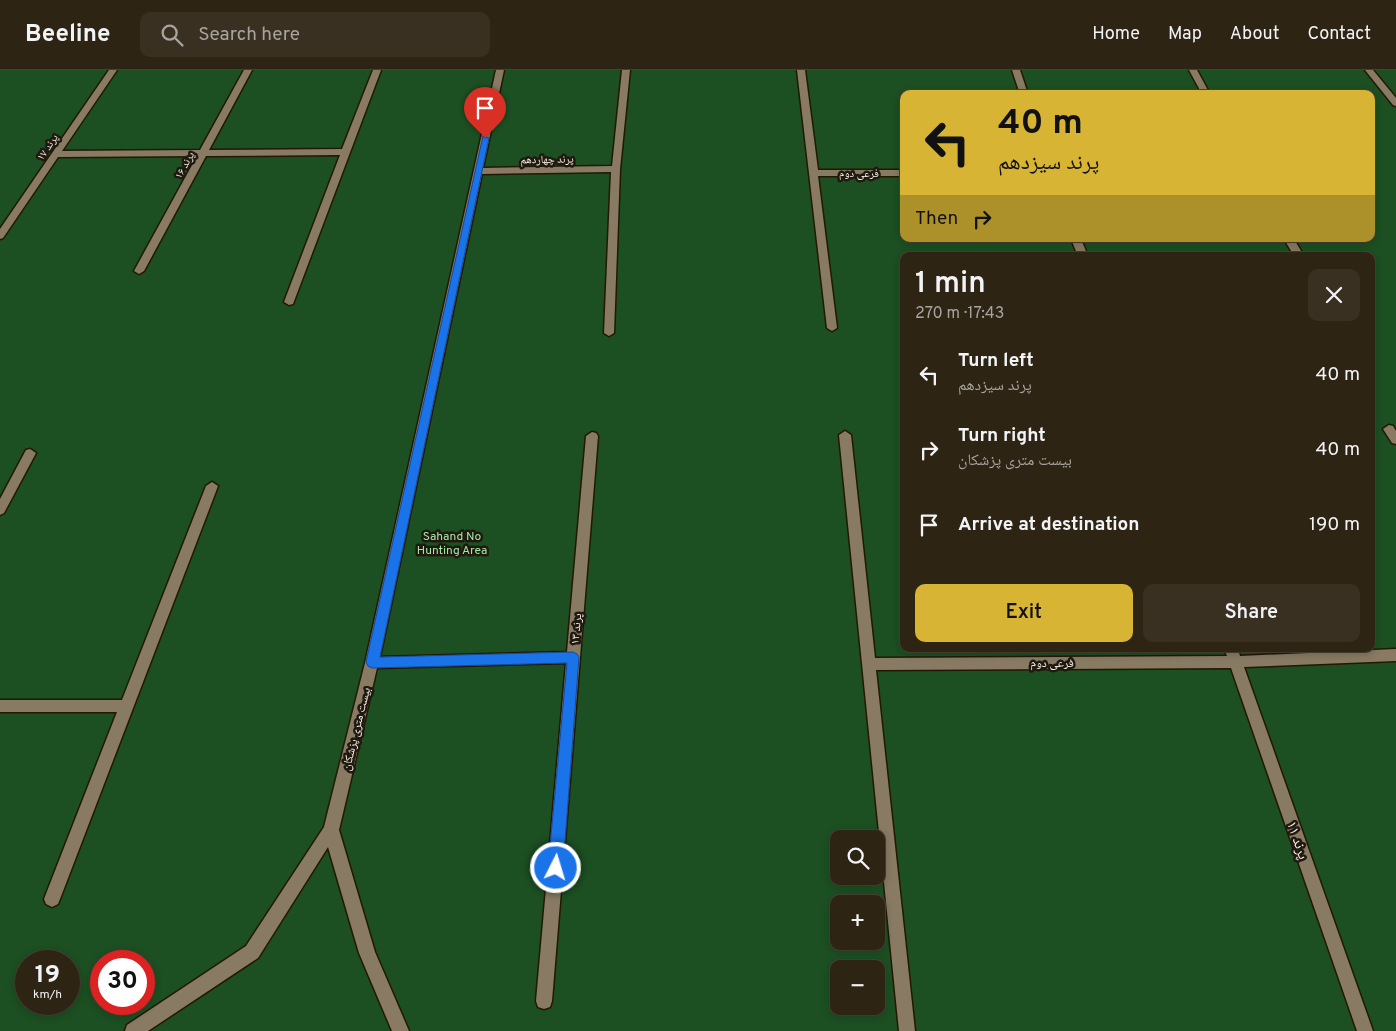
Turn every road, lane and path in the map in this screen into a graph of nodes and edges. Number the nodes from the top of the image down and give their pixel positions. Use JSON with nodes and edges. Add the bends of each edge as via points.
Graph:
{"nodes":[{"id":1,"x":113,"y":70,"type":"edge"},
{"id":2,"x":248,"y":70,"type":"edge"},
{"id":3,"x":377,"y":70,"type":"edge"},
{"id":4,"x":500,"y":70,"type":"edge"},
{"id":5,"x":626,"y":70,"type":"edge"},
{"id":6,"x":801,"y":70,"type":"edge"},
{"id":7,"x":1016,"y":70,"type":"edge"},
{"id":8,"x":1192,"y":70,"type":"edge"},
{"id":9,"x":1369,"y":70,"type":"edge"},
{"id":10,"x":1023,"y":90,"type":"edge"},
{"id":11,"x":1204,"y":90,"type":"edge"},
{"id":12,"x":1396,"y":103,"type":"edge"},
{"id":13,"x":204,"y":152,"type":"junction"},
{"id":14,"x":347,"y":152,"type":"junction"},
{"id":15,"x":56,"y":154,"type":"junction"},
{"id":16,"x":616,"y":169,"type":"junction"},
{"id":17,"x":478,"y":172,"type":"junction"},
{"id":18,"x":814,"y":173,"type":"junction"},
{"id":19,"x":900,"y":174,"type":"edge"},
{"id":20,"x":0,"y":236,"type":"edge"},
{"id":21,"x":139,"y":270,"type":"dead end"},
{"id":22,"x":289,"y":302,"type":"dead end"},
{"id":23,"x":832,"y":328,"type":"dead end"},
{"id":24,"x":609,"y":333,"type":"dead end"},
{"id":25,"x":1389,"y":429,"type":"dead end"},
{"id":26,"x":845,"y":435,"type":"dead end"},
{"id":27,"x":592,"y":436,"type":"dead end"},
{"id":28,"x":1396,"y":440,"type":"edge"},
{"id":29,"x":30,"y":453,"type":"dead end"},
{"id":30,"x":212,"y":486,"type":"dead end"},
{"id":31,"x":0,"y":510,"type":"edge"},
{"id":32,"x":1233,"y":655,"type":"edge"},
{"id":33,"x":1396,"y":655,"type":"edge"},
{"id":34,"x":573,"y":657,"type":"junction"},
{"id":35,"x":372,"y":662,"type":"junction"},
{"id":36,"x":870,"y":664,"type":"junction"},
{"id":37,"x":0,"y":706,"type":"edge"},
{"id":38,"x":126,"y":706,"type":"junction"},
{"id":39,"x":331,"y":830,"type":"junction"},
{"id":40,"x":52,"y":899,"type":"dead end"},
{"id":41,"x":544,"y":1001,"type":"dead end"},
{"id":42,"x":132,"y":1031,"type":"edge"},
{"id":43,"x":401,"y":1031,"type":"edge"},
{"id":44,"x":907,"y":1031,"type":"edge"},
{"id":45,"x":1365,"y":1031,"type":"edge"}],
"edges":[{"from":1,"to":15,"type":"street","name":"پرند ۱۷"},
{"from":2,"to":13,"type":"street","name":"پرند ۱۶"},
{"from":3,"to":14,"type":"street"},
{"from":4,"to":17,"type":"street","name":"بیست متری پزشکان"},
{"from":5,"to":16,"type":"street"},
{"from":6,"to":18,"type":"street"},
{"from":7,"to":10,"type":"street"},
{"from":8,"to":11,"type":"street"},
{"from":9,"to":12,"type":"street"},
{"from":13,"to":14,"type":"street"},
{"from":13,"to":15,"type":"street"},
{"from":13,"to":21,"type":"street","name":"پرند ۱۶"},
{"from":14,"to":22,"type":"street"},
{"from":15,"to":20,"type":"street","name":"پرند ۱۷"},
{"from":16,"to":17,"type":"street","name":"پرند چهاردهم"},
{"from":16,"to":24,"type":"street"},
{"from":17,"to":35,"type":"street","name":"بیست متری پزشکان"},
{"from":18,"to":19,"type":"street","name":"فرعی دوم"},
{"from":18,"to":23,"type":"street"},
{"from":25,"to":28,"type":"street"},
{"from":26,"to":36,"type":"street"},
{"from":27,"to":34,"type":"street","name":"پرند ۱۳"},
{"from":29,"to":31,"type":"street"},
{"from":30,"to":38,"type":"street"},
{"from":32,"to":33,"type":"street","name":"فرعی دوم"},
{"from":32,"to":36,"type":"street","name":"فرعی دوم"},
{"from":32,"to":45,"type":"street","name":"پرند ۱۱"},
{"from":34,"to":35,"type":"street"},
{"from":34,"to":41,"type":"street","name":"پرند ۱۳"},
{"from":35,"to":39,"type":"street","name":"بیست متری پزشکان"},
{"from":36,"to":44,"type":"street"},
{"from":37,"to":38,"type":"street"},
{"from":38,"to":40,"type":"street"},
{"from":39,"to":42,"type":"street","via":[[252,952]]},
{"from":39,"to":43,"type":"street","via":[[367,953]]}]}
